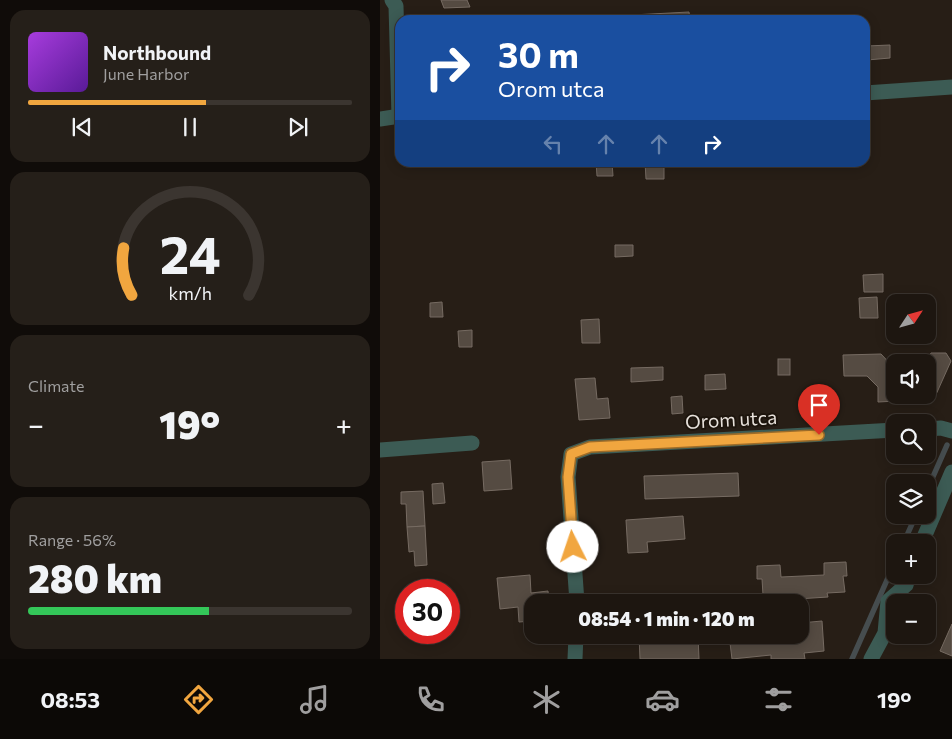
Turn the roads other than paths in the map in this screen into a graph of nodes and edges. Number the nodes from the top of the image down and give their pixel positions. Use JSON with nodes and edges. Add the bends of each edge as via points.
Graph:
{"nodes":[{"id":1,"x":392,"y":0,"type":"edge"},
{"id":2,"x":396,"y":15,"type":"edge"},
{"id":3,"x":952,"y":87,"type":"edge"},
{"id":4,"x":870,"y":92,"type":"edge"},
{"id":5,"x":395,"y":117,"type":"edge"},
{"id":6,"x":380,"y":119,"type":"edge"},
{"id":7,"x":936,"y":428,"type":"edge"},
{"id":8,"x":952,"y":430,"type":"edge"},
{"id":9,"x":886,"y":431,"type":"edge"},
{"id":10,"x":472,"y":443,"type":"dead end"},
{"id":11,"x":380,"y":450,"type":"edge"},
{"id":12,"x":952,"y":472,"type":"edge"},
{"id":13,"x":925,"y":534,"type":"edge"},
{"id":14,"x":906,"y":584,"type":"edge"},
{"id":15,"x":576,"y":594,"type":"edge"},
{"id":16,"x":576,"y":644,"type":"edge"},
{"id":17,"x":575,"y":659,"type":"edge"},
{"id":18,"x":871,"y":659,"type":"edge"}],
"edges":[{"from":1,"to":2,"type":"street"},
{"from":3,"to":4,"type":"street"},
{"from":5,"to":6,"type":"street"},
{"from":7,"to":8,"type":"street"},
{"from":9,"to":15,"type":"street","name":"Orom utca","via":[[590,447],[571,454],[568,477]]},
{"from":10,"to":11,"type":"street"},
{"from":12,"to":13,"type":"street"},
{"from":14,"to":18,"type":"street","via":[[888,601],[885,633]]},
{"from":16,"to":17,"type":"street"}]}
